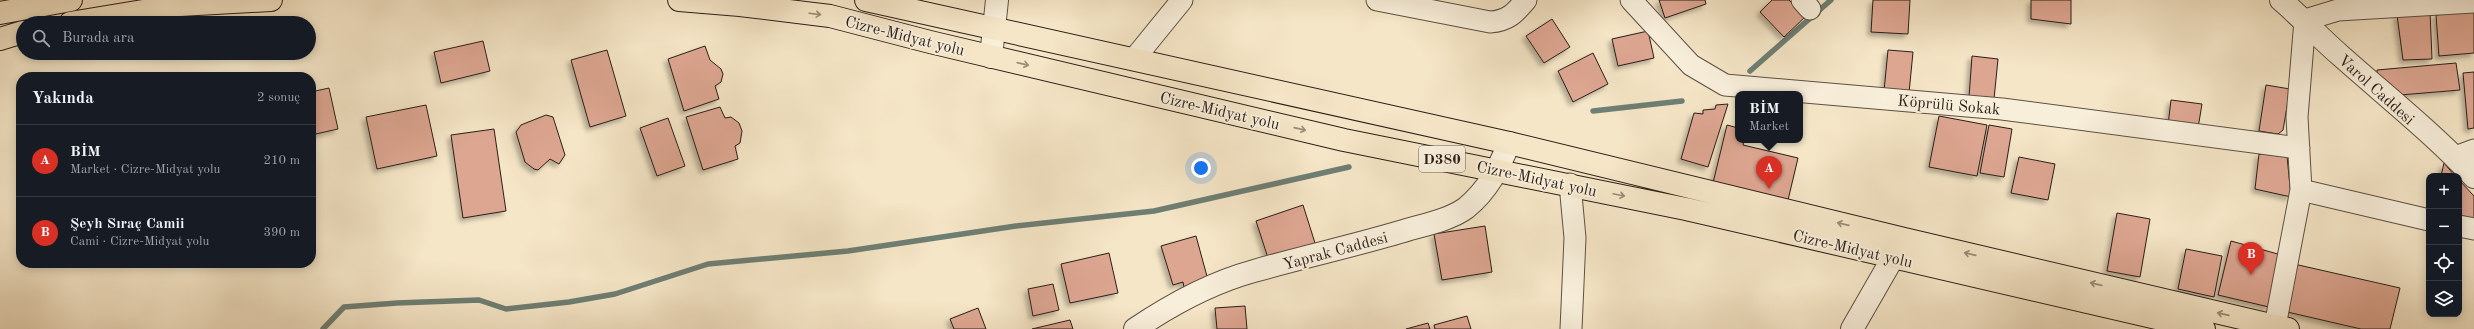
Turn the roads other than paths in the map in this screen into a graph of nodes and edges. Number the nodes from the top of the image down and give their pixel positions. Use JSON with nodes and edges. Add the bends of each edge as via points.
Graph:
{"nodes":[{"id":1,"x":70,"y":0,"type":"edge"},
{"id":2,"x":271,"y":0,"type":"edge"},
{"id":3,"x":679,"y":0,"type":"edge"},
{"id":4,"x":866,"y":0,"type":"edge"},
{"id":5,"x":997,"y":0,"type":"edge"},
{"id":6,"x":1182,"y":0,"type":"edge"},
{"id":7,"x":1377,"y":0,"type":"edge"},
{"id":8,"x":1526,"y":0,"type":"edge"},
{"id":9,"x":1631,"y":0,"type":"edge"},
{"id":10,"x":2281,"y":0,"type":"edge"},
{"id":11,"x":2454,"y":1,"type":"edge"},
{"id":12,"x":2474,"y":2,"type":"edge"},
{"id":13,"x":783,"y":5,"type":"edge"},
{"id":14,"x":2338,"y":5,"type":"edge"},
{"id":15,"x":1438,"y":6,"type":"edge"},
{"id":16,"x":0,"y":14,"type":"edge"},
{"id":17,"x":113,"y":16,"type":"edge"},
{"id":18,"x":2305,"y":20,"type":"junction"},
{"id":19,"x":0,"y":27,"type":"edge"},
{"id":20,"x":16,"y":28,"type":"edge"},
{"id":21,"x":995,"y":29,"type":"junction"},
{"id":22,"x":16,"y":34,"type":"edge"},
{"id":23,"x":0,"y":39,"type":"edge"},
{"id":24,"x":991,"y":57,"type":"junction"},
{"id":25,"x":1134,"y":59,"type":"junction"},
{"id":26,"x":1794,"y":91,"type":"edge"},
{"id":27,"x":1803,"y":92,"type":"edge"},
{"id":28,"x":1509,"y":143,"type":"junction"},
{"id":29,"x":2299,"y":148,"type":"junction"},
{"id":30,"x":2465,"y":153,"type":"edge"},
{"id":31,"x":1498,"y":170,"type":"junction"},
{"id":32,"x":2474,"y":177,"type":"edge"},
{"id":33,"x":1570,"y":184,"type":"junction"},
{"id":34,"x":2301,"y":190,"type":"junction"},
{"id":35,"x":2426,"y":219,"type":"edge"},
{"id":36,"x":2462,"y":227,"type":"edge"},
{"id":37,"x":2474,"y":230,"type":"edge"},
{"id":38,"x":1898,"y":248,"type":"junction"},
{"id":39,"x":2281,"y":328,"type":"edge"},
{"id":40,"x":1135,"y":329,"type":"edge"},
{"id":41,"x":1571,"y":329,"type":"edge"},
{"id":42,"x":1852,"y":329,"type":"edge"},
{"id":43,"x":2204,"y":329,"type":"edge"}],
"edges":[{"from":1,"to":16,"type":"highway"},
{"from":2,"to":17,"type":"highway","via":[[180,5]]},
{"from":3,"to":13,"type":"highway","name":"Cizre-Midyat yolu","number":"D380"},
{"from":4,"to":21,"type":"highway","name":"Cizre-Midyat yolu","number":"D380"},
{"from":5,"to":21,"type":"street"},
{"from":6,"to":25,"type":"street"},
{"from":7,"to":15,"type":"street"},
{"from":8,"to":15,"type":"street","via":[[1512,16],[1502,21],[1490,22]]},
{"from":9,"to":26,"type":"street","name":"Köprülü Sokak","via":[[1691,65],[1725,85]]},
{"from":10,"to":18,"type":"street","name":"Varol Caddesi"},
{"from":11,"to":12,"type":"street"},
{"from":11,"to":14,"type":"street"},
{"from":13,"to":24,"type":"highway","name":"Cizre-Midyat yolu","number":"D380","one_way":true},
{"from":14,"to":18,"type":"street"},
{"from":18,"to":29,"type":"street","via":[[2297,117]]},
{"from":18,"to":30,"type":"street","name":"Varol Caddesi","via":[[2335,51]]},
{"from":19,"to":20,"type":"street"},
{"from":21,"to":24,"type":"street"},
{"from":21,"to":25,"type":"highway","name":"Cizre-Midyat yolu","number":"D380"},
{"from":22,"to":23,"type":"highway"},
{"from":24,"to":31,"type":"highway","name":"Cizre-Midyat yolu","number":"D380","one_way":true,"via":[[1344,140]]},
{"from":25,"to":28,"type":"highway","name":"Cizre-Midyat yolu","number":"D380"},
{"from":27,"to":29,"type":"street","name":"Köprülü Sokak","via":[[2002,109]]},
{"from":28,"to":31,"type":"street","name":"Yaprak Caddesi"},
{"from":38,"to":28,"type":"highway","name":"Cizre-Midyat yolu","number":"D380","one_way":true},
{"from":29,"to":34,"type":"street"},
{"from":30,"to":32,"type":"street","name":"Varol Caddesi"},
{"from":31,"to":33,"type":"highway","name":"Cizre-Midyat yolu","number":"D380"},
{"from":31,"to":40,"type":"street","name":"Yaprak Caddesi","via":[[1486,188],[1465,208],[1440,220],[1253,271],[1203,289]]},
{"from":33,"to":38,"type":"highway","name":"Cizre-Midyat yolu","number":"D380","one_way":true},
{"from":33,"to":41,"type":"street","via":[[1575,238]]},
{"from":34,"to":35,"type":"street"},
{"from":34,"to":39,"type":"street"},
{"from":36,"to":37,"type":"street"},
{"from":39,"to":38,"type":"highway","name":"Cizre-Midyat yolu","number":"D380","one_way":true},
{"from":38,"to":42,"type":"street"},
{"from":38,"to":43,"type":"highway","name":"Cizre-Midyat yolu","number":"D380"}]}
